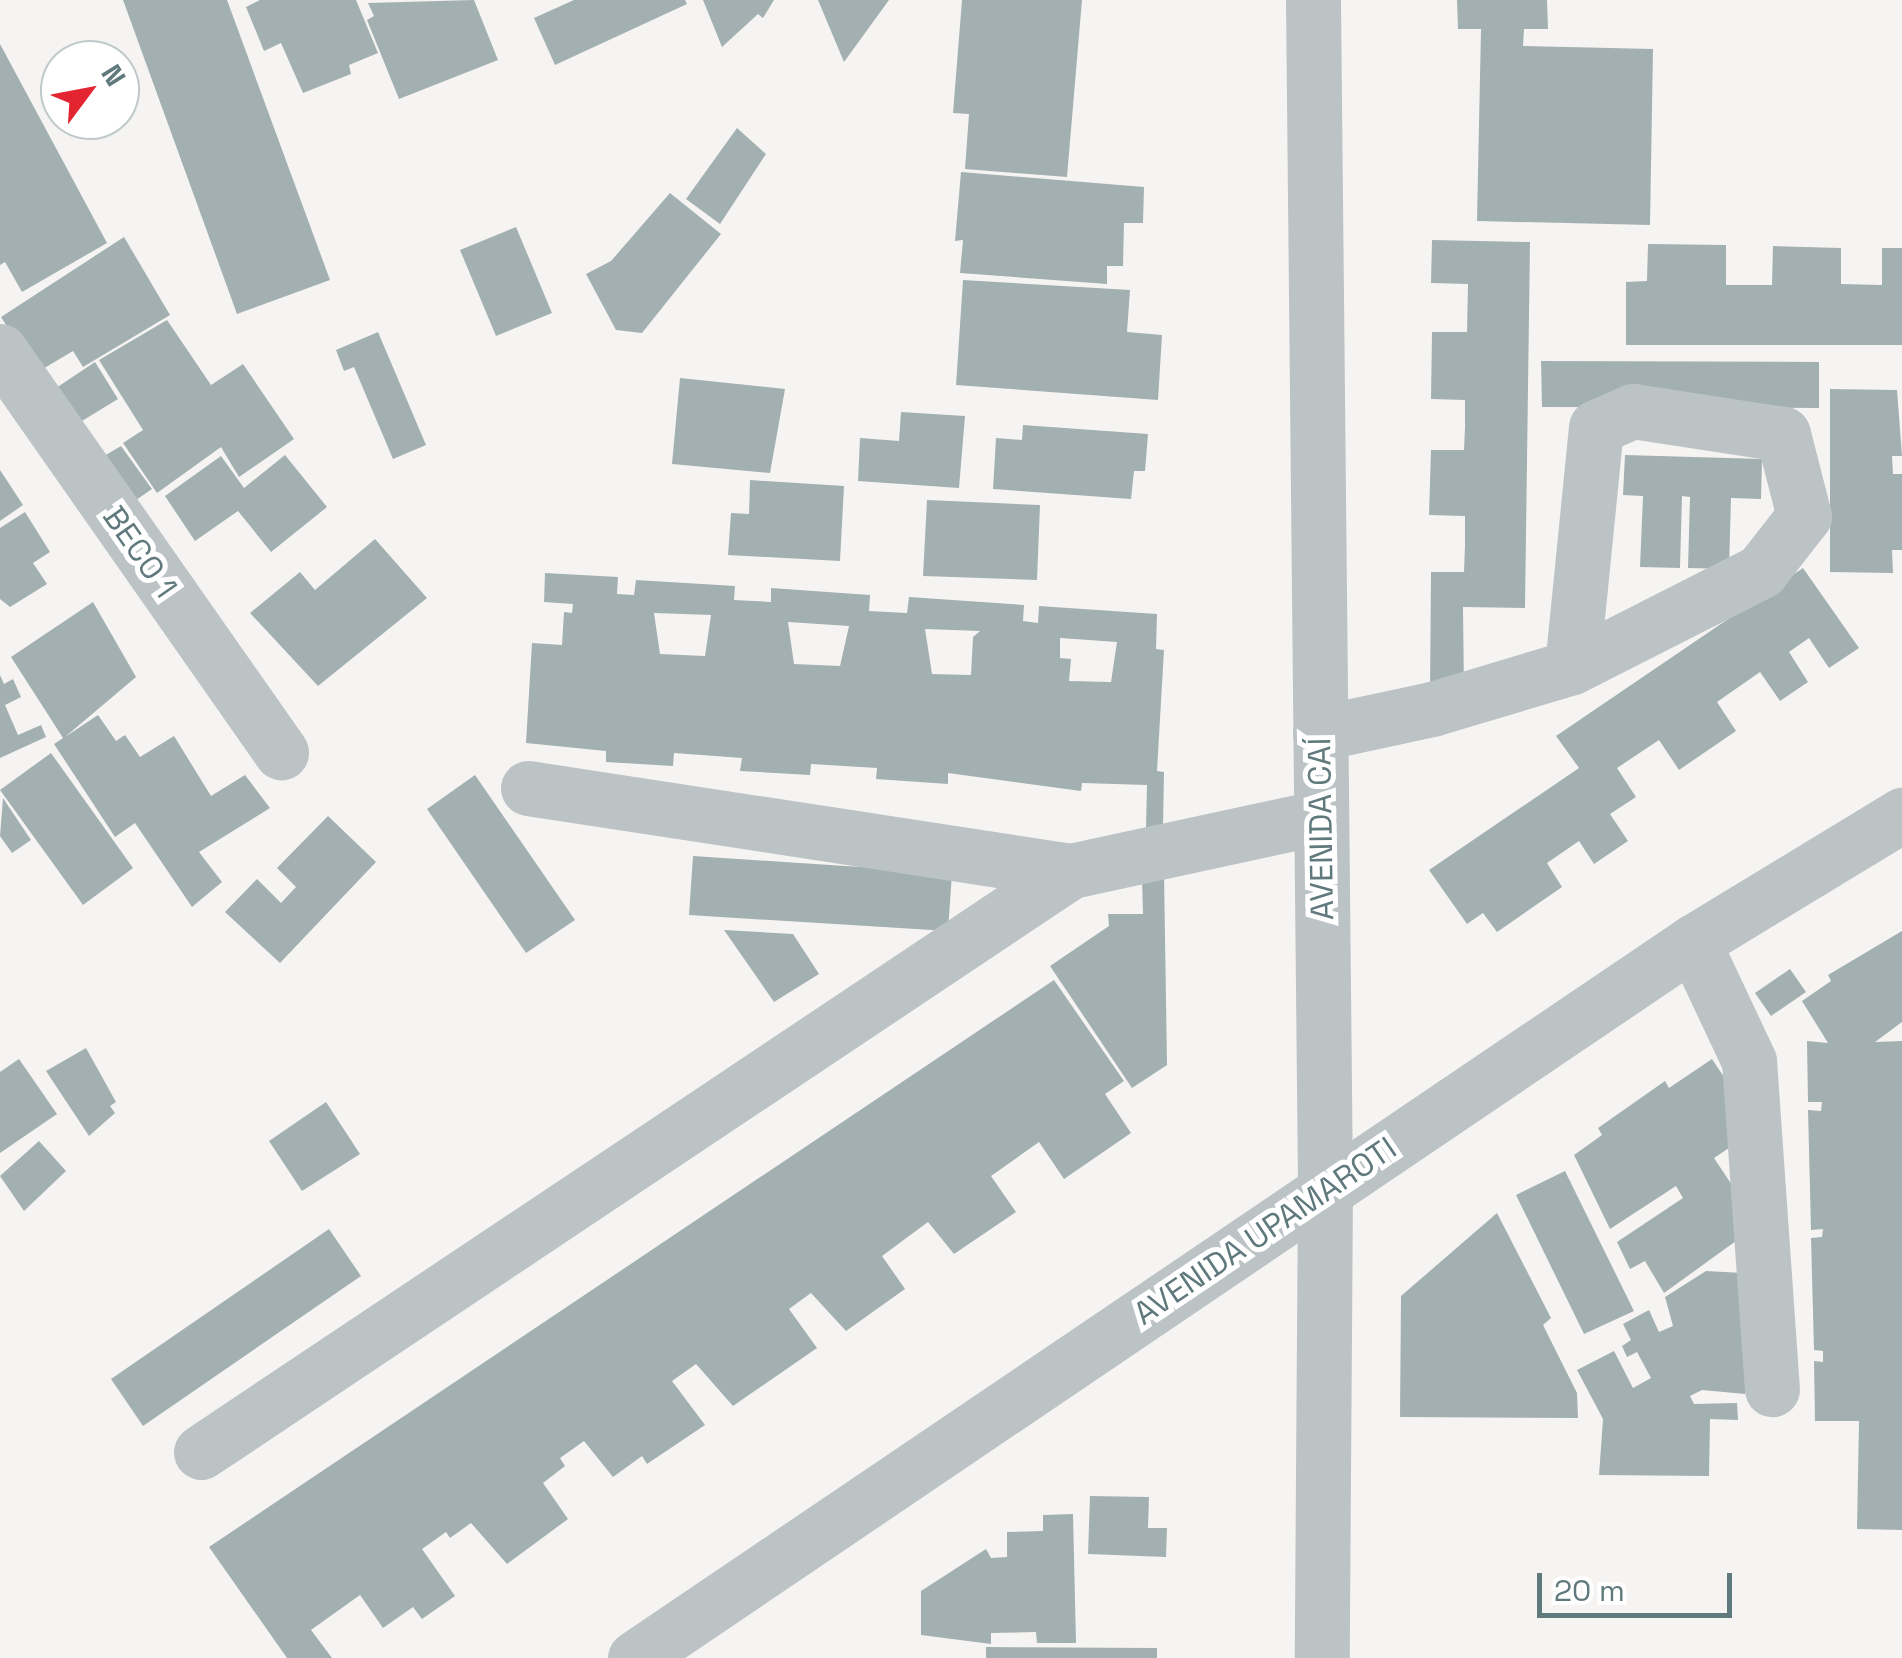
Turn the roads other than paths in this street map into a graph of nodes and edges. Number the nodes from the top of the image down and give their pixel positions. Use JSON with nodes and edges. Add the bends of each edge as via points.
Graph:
{"nodes":[{"id":1,"x":1314,"y":0,"type":"edge"},
{"id":2,"x":0,"y":350,"type":"edge"},
{"id":3,"x":1572,"y":667,"type":"junction"},
{"id":4,"x":1320,"y":732,"type":"junction"},
{"id":5,"x":281,"y":753,"type":"dead end"},
{"id":6,"x":528,"y":788,"type":"dead end"},
{"id":7,"x":1902,"y":815,"type":"edge"},
{"id":8,"x":1321,"y":817,"type":"junction"},
{"id":9,"x":1071,"y":871,"type":"junction"},
{"id":10,"x":1693,"y":942,"type":"junction"},
{"id":11,"x":1325,"y":1190,"type":"junction"},
{"id":12,"x":1772,"y":1389,"type":"dead end"},
{"id":13,"x":201,"y":1452,"type":"dead end"},
{"id":14,"x":635,"y":1658,"type":"edge"},
{"id":15,"x":1322,"y":1658,"type":"edge"}],
"edges":[{"from":1,"to":4,"type":"street","name":"AVENIDA CAÍ"},
{"from":2,"to":5,"type":"street","name":"BECO 1"},
{"from":3,"to":3,"type":"street","via":[[1761,571],[1804,516],[1784,434],[1633,411],[1596,426]]},
{"from":3,"to":4,"type":"street","via":[[1432,709]]},
{"from":4,"to":8,"type":"street","name":"AVENIDA CAÍ"},
{"from":6,"to":9,"type":"street"},
{"from":7,"to":10,"type":"street","name":"AVENIDA UPAMAROTI"},
{"from":8,"to":9,"type":"street"},
{"from":8,"to":11,"type":"street","name":"AVENIDA CAÍ"},
{"from":9,"to":13,"type":"street"},
{"from":10,"to":11,"type":"street","name":"AVENIDA UPAMAROTI"},
{"from":10,"to":12,"type":"street","via":[[1749,1061]]},
{"from":11,"to":14,"type":"street","name":"AVENIDA UPAMAROTI"},
{"from":11,"to":15,"type":"street","name":"AVENIDA CAÍ"}]}
